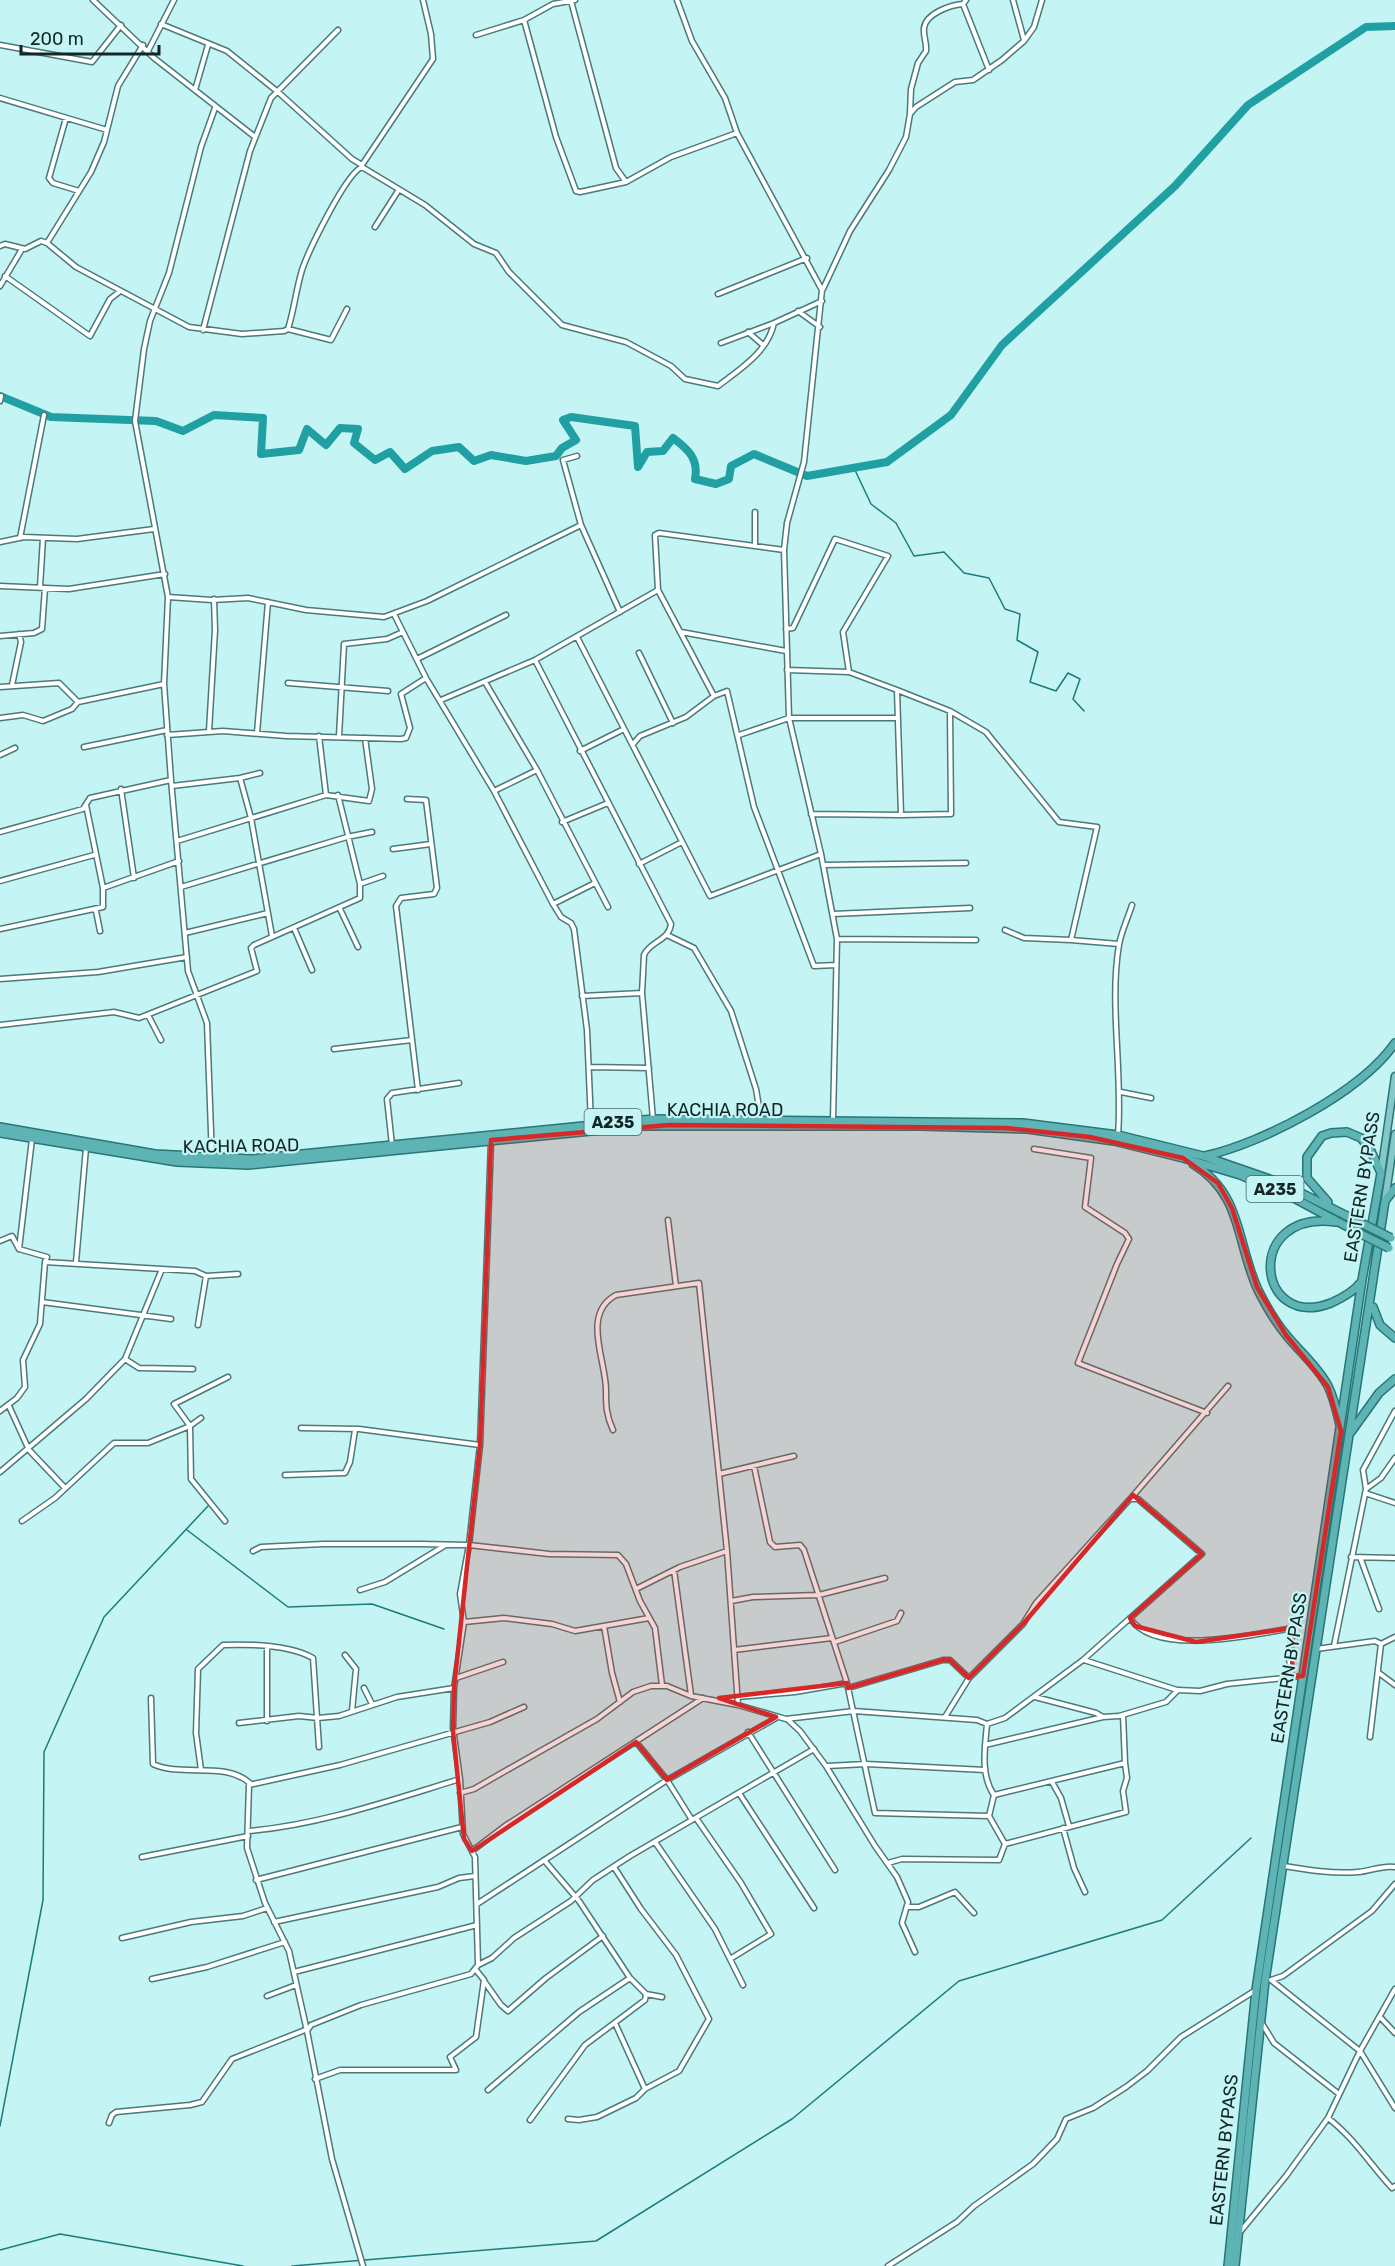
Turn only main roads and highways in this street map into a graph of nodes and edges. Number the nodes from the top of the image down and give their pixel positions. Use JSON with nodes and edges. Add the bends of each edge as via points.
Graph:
{"nodes":[{"id":1,"x":1395,"y":1043,"type":"edge"},
{"id":2,"x":1395,"y":1076,"type":"edge"},
{"id":3,"x":867,"y":1123,"type":"junction"},
{"id":4,"x":0,"y":1127,"type":"edge"},
{"id":5,"x":0,"y":1133,"type":"edge"},
{"id":6,"x":1395,"y":1134,"type":"edge"},
{"id":7,"x":66,"y":1142,"type":"junction"},
{"id":8,"x":1181,"y":1155,"type":"junction"},
{"id":9,"x":1203,"y":1156,"type":"junction"},
{"id":10,"x":1381,"y":1173,"type":"junction"},
{"id":11,"x":1395,"y":1188,"type":"edge"},
{"id":12,"x":1385,"y":1201,"type":"junction"},
{"id":13,"x":1335,"y":1208,"type":"junction"},
{"id":14,"x":1343,"y":1223,"type":"junction"},
{"id":15,"x":1393,"y":1240,"type":"edge"},
{"id":16,"x":1392,"y":1250,"type":"edge"},
{"id":17,"x":1362,"y":1280,"type":"junction"},
{"id":18,"x":1371,"y":1302,"type":"junction"},
{"id":19,"x":1395,"y":1338,"type":"edge"},
{"id":20,"x":1395,"y":1379,"type":"edge"},
{"id":21,"x":1341,"y":1431,"type":"junction"},
{"id":22,"x":1350,"y":1434,"type":"junction"},
{"id":23,"x":1228,"y":2266,"type":"edge"},
{"id":24,"x":1235,"y":2266,"type":"edge"}],
"edges":[{"from":1,"to":9,"type":"highway","via":[[1360,1080],[1275,1131],[1239,1148]]},
{"from":2,"to":10,"type":"main road","name":"EASTERN BYPASS"},
{"from":3,"to":7,"type":"highway","name":"KACHIA ROAD","number":"A235","via":[[653,1119],[272,1158],[212,1159]]},
{"from":3,"to":7,"type":"highway","name":"KACHIA ROAD","number":"A235","via":[[653,1126],[248,1165],[177,1162]]},
{"from":3,"to":8,"type":"highway","name":"KACHIA ROAD","number":"A235","via":[[1027,1129]]},
{"from":3,"to":8,"type":"highway","name":"KACHIA ROAD","number":"A235","via":[[1012,1122],[1118,1135]]},
{"from":4,"to":7,"type":"highway","name":"KACHIA ROAD","number":"A235"},
{"from":5,"to":7,"type":"highway","name":"KACHIA ROAD","number":"A235"},
{"from":6,"to":12,"type":"main road","name":"EASTERN BYPASS"},
{"from":8,"to":9,"type":"highway","name":"KACHIA ROAD","number":"A235"},
{"from":8,"to":14,"type":"highway","name":"KACHIA ROAD","number":"A235","via":[[1276,1190]]},
{"from":8,"to":21,"type":"highway","via":[[1224,1191],[1257,1287],[1286,1335],[1328,1387]]},
{"from":9,"to":13,"type":"highway","name":"KACHIA ROAD","number":"A235"},
{"from":10,"to":13,"type":"highway","via":[[1366,1143],[1354,1134],[1340,1132],[1322,1137],[1307,1157],[1305,1171],[1311,1186]]},
{"from":10,"to":17,"type":"highway","name":"EASTERN BYPASS"},
{"from":11,"to":12,"type":"highway"},
{"from":12,"to":18,"type":"highway","name":"EASTERN BYPASS"},
{"from":13,"to":15,"type":"highway","number":"A235","bridge":true},
{"from":14,"to":16,"type":"highway","name":"KACHIA ROAD","number":"A235","bridge":true},
{"from":14,"to":17,"type":"highway","via":[[1317,1221],[1283,1236],[1272,1251],[1271,1277],[1285,1299],[1313,1307],[1334,1301]]},
{"from":17,"to":21,"type":"highway","name":"EASTERN BYPASS"},
{"from":18,"to":19,"type":"highway","via":[[1380,1325]]},
{"from":18,"to":22,"type":"highway","name":"EASTERN BYPASS"},
{"from":20,"to":22,"type":"highway","via":[[1379,1393]]},
{"from":21,"to":23,"type":"highway","name":"EASTERN BYPASS","via":[[1256,1990]]},
{"from":22,"to":24,"type":"highway","name":"EASTERN BYPASS","via":[[1261,2021]]}]}
